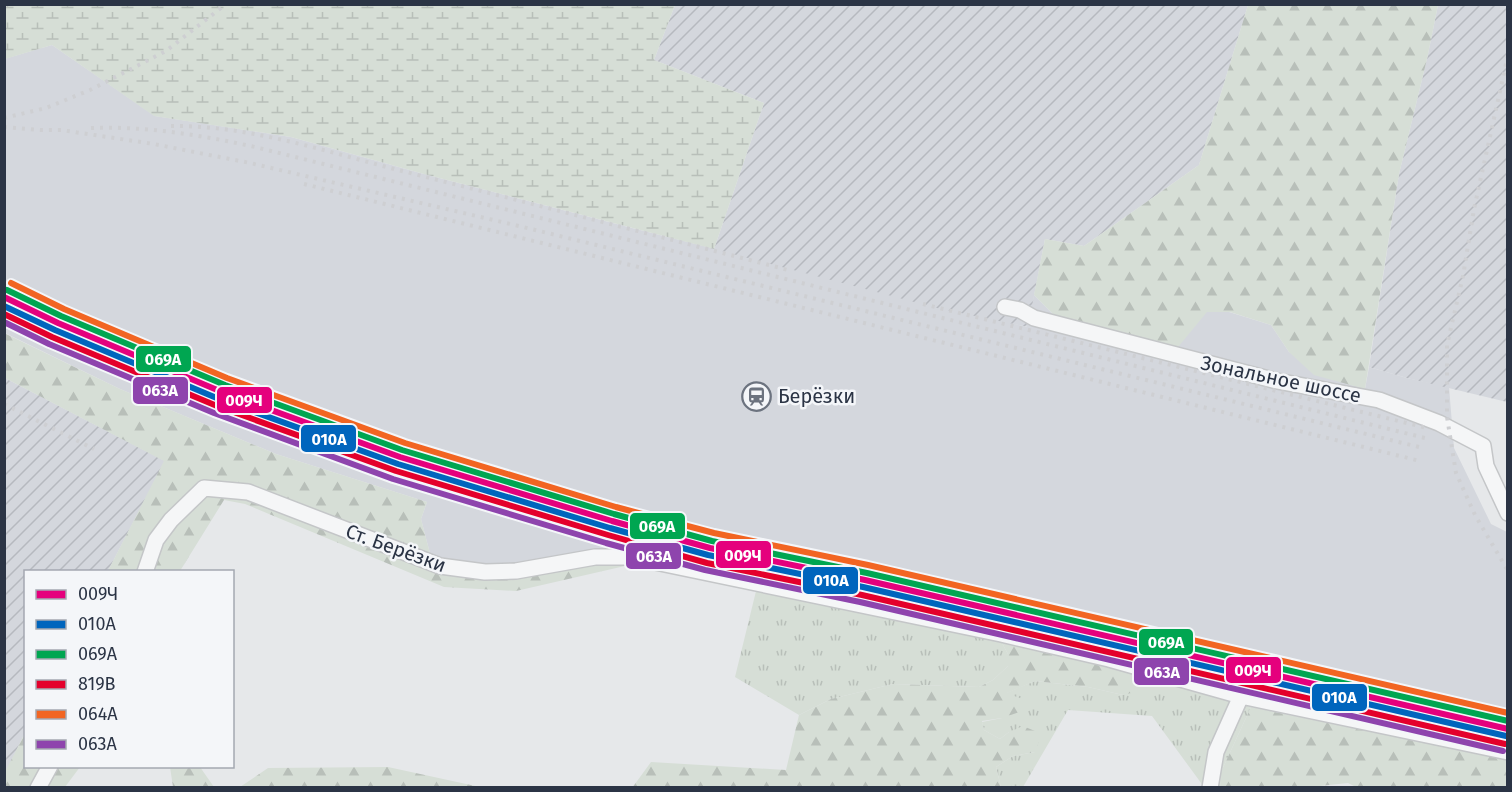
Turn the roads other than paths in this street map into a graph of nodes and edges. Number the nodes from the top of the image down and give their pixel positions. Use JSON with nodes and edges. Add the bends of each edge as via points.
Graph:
{"nodes":[{"id":1,"x":1005,"y":308,"type":"dead end"},
{"id":2,"x":1508,"y":513,"type":"edge"},
{"id":3,"x":146,"y":570,"type":"edge"},
{"id":4,"x":1241,"y":696,"type":"junction"},
{"id":5,"x":1508,"y":752,"type":"edge"},
{"id":6,"x":49,"y":768,"type":"edge"},
{"id":7,"x":38,"y":788,"type":"edge"},
{"id":8,"x":1210,"y":788,"type":"edge"}],
"edges":[{"from":1,"to":2,"type":"street","name":"Зональное шоссе","via":[[1266,378],[1379,400],[1439,423],[1483,446],[1486,466]]},
{"from":3,"to":4,"type":"street","name":"Ст. Берёзки","via":[[156,540],[204,488],[248,492],[449,568],[516,571],[595,557],[632,557],[1109,659]]},
{"from":4,"to":5,"type":"street","name":"Ст. Берёзки"},
{"from":4,"to":8,"type":"street","via":[[1216,752]]},
{"from":6,"to":7,"type":"street"}]}
